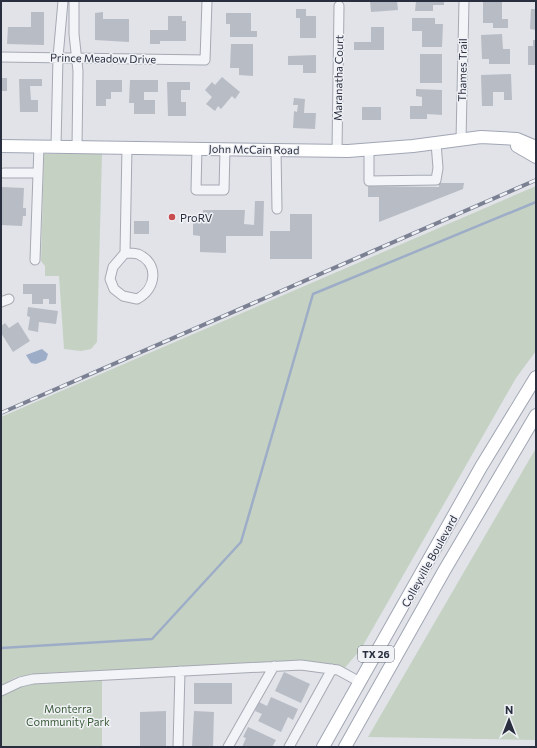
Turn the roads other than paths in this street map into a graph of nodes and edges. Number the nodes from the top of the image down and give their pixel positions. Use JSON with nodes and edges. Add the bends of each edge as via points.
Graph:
{"nodes":[{"id":1,"x":63,"y":1,"type":"edge"},
{"id":2,"x":74,"y":1,"type":"edge"},
{"id":3,"x":206,"y":1,"type":"edge"},
{"id":4,"x":464,"y":1,"type":"edge"},
{"id":5,"x":339,"y":6,"type":"dead end"},
{"id":6,"x":1,"y":57,"type":"edge"},
{"id":7,"x":58,"y":57,"type":"junction"},
{"id":8,"x":77,"y":58,"type":"junction"},
{"id":9,"x":505,"y":139,"type":"junction"},
{"id":10,"x":461,"y":140,"type":"junction"},
{"id":11,"x":436,"y":143,"type":"junction"},
{"id":12,"x":1,"y":146,"type":"edge"},
{"id":13,"x":39,"y":146,"type":"junction"},
{"id":14,"x":56,"y":146,"type":"junction"},
{"id":15,"x":77,"y":147,"type":"junction"},
{"id":16,"x":127,"y":147,"type":"junction"},
{"id":17,"x":536,"y":147,"type":"edge"},
{"id":18,"x":197,"y":148,"type":"junction"},
{"id":19,"x":225,"y":149,"type":"junction"},
{"id":20,"x":369,"y":149,"type":"junction"},
{"id":21,"x":276,"y":150,"type":"junction"},
{"id":22,"x":337,"y":151,"type":"junction"},
{"id":23,"x":536,"y":157,"type":"edge"},
{"id":24,"x":4,"y":173,"type":"dead end"},
{"id":25,"x":38,"y":173,"type":"junction"},
{"id":26,"x":277,"y":209,"type":"dead end"},
{"id":27,"x":125,"y":252,"type":"junction"},
{"id":28,"x":35,"y":260,"type":"dead end"},
{"id":29,"x":536,"y":377,"type":"edge"},
{"id":30,"x":536,"y":415,"type":"edge"},
{"id":31,"x":428,"y":562,"type":"junction"},
{"id":32,"x":444,"y":571,"type":"junction"},
{"id":33,"x":274,"y":666,"type":"junction"},
{"id":34,"x":332,"y":669,"type":"junction"},
{"id":35,"x":180,"y":671,"type":"junction"},
{"id":36,"x":360,"y":682,"type":"junction"},
{"id":37,"x":1,"y":690,"type":"edge"},
{"id":38,"x":178,"y":747,"type":"edge"},
{"id":39,"x":228,"y":747,"type":"edge"},
{"id":40,"x":289,"y":747,"type":"edge"},
{"id":41,"x":323,"y":747,"type":"edge"},
{"id":42,"x":345,"y":747,"type":"edge"}],
"edges":[{"from":1,"to":7,"type":"street"},
{"from":2,"to":8,"type":"street"},
{"from":3,"to":8,"type":"street","name":"Prince Meadow Drive","via":[[205,60]]},
{"from":4,"to":10,"type":"street","name":"Thames Trail"},
{"from":5,"to":22,"type":"street","name":"Maranatha Court"},
{"from":6,"to":7,"type":"street","name":"Prince Meadow Drive"},
{"from":7,"to":8,"type":"street","name":"Prince Meadow Drive"},
{"from":7,"to":14,"type":"street"},
{"from":8,"to":15,"type":"street"},
{"from":9,"to":10,"type":"main road","name":"John McCain Road","via":[[481,137]]},
{"from":9,"to":17,"type":"main road","name":"John McCain Road","via":[[517,139]]},
{"from":9,"to":23,"type":"main road","name":"John McCain Road"},
{"from":10,"to":11,"type":"main road","name":"John McCain Road"},
{"from":11,"to":20,"type":"main road","name":"John McCain Road"},
{"from":11,"to":20,"type":"street","via":[[436,180],[369,181]]},
{"from":12,"to":13,"type":"main road","name":"John McCain Road"},
{"from":13,"to":14,"type":"main road","name":"John McCain Road"},
{"from":13,"to":25,"type":"street"},
{"from":14,"to":15,"type":"main road","name":"John McCain Road"},
{"from":15,"to":16,"type":"main road","name":"John McCain Road"},
{"from":16,"to":18,"type":"main road","name":"John McCain Road"},
{"from":16,"to":27,"type":"street"},
{"from":18,"to":19,"type":"main road","name":"John McCain Road"},
{"from":18,"to":19,"type":"street","via":[[196,190],[224,190]]},
{"from":19,"to":21,"type":"main road","name":"John McCain Road"},
{"from":20,"to":22,"type":"main road","name":"John McCain Road"},
{"from":21,"to":22,"type":"main road","name":"John McCain Road"},
{"from":21,"to":26,"type":"street"},
{"from":24,"to":25,"type":"street"},
{"from":25,"to":28,"type":"street"},
{"from":27,"to":27,"type":"street","via":[[113,267],[110,279],[114,289],[128,298],[137,299],[149,291],[153,283],[151,267],[146,258],[137,253]]},
{"from":29,"to":31,"type":"main road","name":"Colleyville Boulevard","number":"TX 26","via":[[481,467]]},
{"from":30,"to":32,"type":"main road","name":"Colleyville Boulevard","number":"TX 26"},
{"from":31,"to":32,"type":"main road"},
{"from":31,"to":36,"type":"main road","name":"Colleyville Boulevard","number":"TX 26"},
{"from":32,"to":42,"type":"main road","name":"Colleyville Boulevard","number":"TX 26"},
{"from":33,"to":34,"type":"street","via":[[301,665]]},
{"from":33,"to":35,"type":"street"},
{"from":33,"to":39,"type":"street"},
{"from":34,"to":36,"type":"street"},
{"from":34,"to":40,"type":"street"},
{"from":35,"to":37,"type":"street","via":[[33,679]]},
{"from":35,"to":38,"type":"street"},
{"from":36,"to":41,"type":"main road","name":"Colleyville Boulevard","number":"TX 26"}]}
